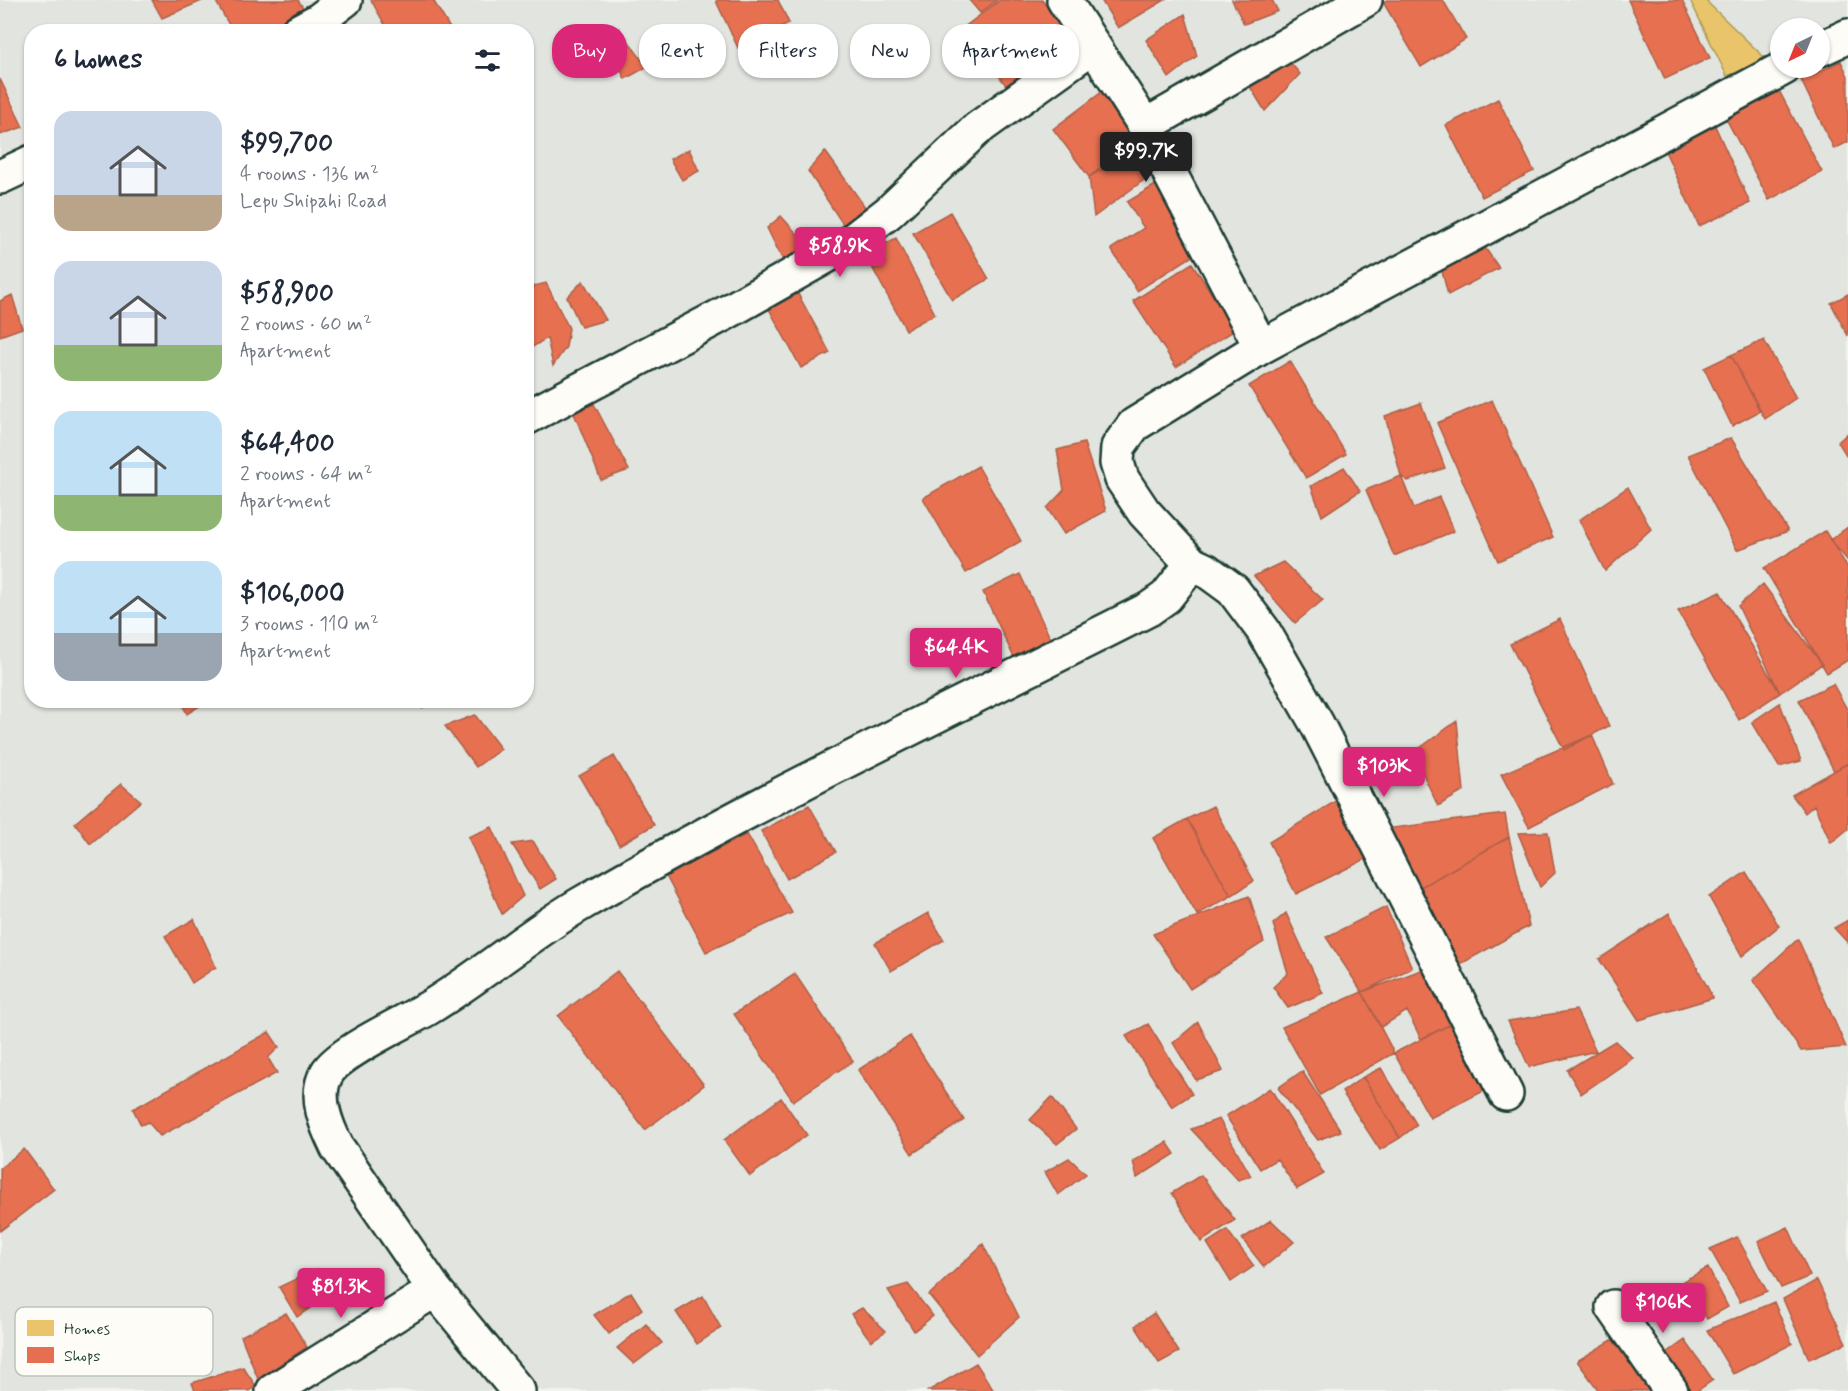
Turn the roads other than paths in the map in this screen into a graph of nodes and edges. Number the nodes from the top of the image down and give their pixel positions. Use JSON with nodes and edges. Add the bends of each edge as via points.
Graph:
{"nodes":[{"id":1,"x":345,"y":0,"type":"edge"},
{"id":2,"x":1064,"y":0,"type":"edge"},
{"id":3,"x":1365,"y":0,"type":"edge"},
{"id":4,"x":312,"y":24,"type":"edge"},
{"id":5,"x":1848,"y":36,"type":"edge"},
{"id":6,"x":1830,"y":44,"type":"edge"},
{"id":7,"x":1093,"y":46,"type":"junction"},
{"id":8,"x":1770,"y":75,"type":"edge"},
{"id":9,"x":1145,"y":126,"type":"junction"},
{"id":10,"x":24,"y":166,"type":"edge"},
{"id":11,"x":0,"y":177,"type":"edge"},
{"id":12,"x":1261,"y":347,"type":"junction"},
{"id":13,"x":534,"y":414,"type":"edge"},
{"id":14,"x":1192,"y":564,"type":"junction"},
{"id":15,"x":1506,"y":1094,"type":"dead end"},
{"id":16,"x":435,"y":1290,"type":"junction"},
{"id":17,"x":1613,"y":1306,"type":"dead end"},
{"id":18,"x":273,"y":1391,"type":"edge"},
{"id":19,"x":518,"y":1391,"type":"edge"},
{"id":20,"x":1671,"y":1391,"type":"edge"}],
"edges":[{"from":1,"to":4,"type":"street"},
{"from":2,"to":7,"type":"street"},
{"from":3,"to":9,"type":"street"},
{"from":5,"to":6,"type":"street"},
{"from":7,"to":9,"type":"street"},
{"from":7,"to":13,"type":"street","via":[[977,129],[889,212],[848,244]]},
{"from":8,"to":12,"type":"street"},
{"from":9,"to":12,"type":"street"},
{"from":10,"to":11,"type":"street"},
{"from":12,"to":14,"type":"street","via":[[1134,424],[1118,447],[1122,479],[1144,512]]},
{"from":14,"to":15,"type":"street","via":[[1233,590],[1263,630],[1317,724]]},
{"from":14,"to":16,"type":"street","via":[[1166,597],[1149,609],[736,816],[576,907],[431,1006],[348,1054],[327,1074],[321,1098],[326,1125]]},
{"from":16,"to":18,"type":"street"},
{"from":16,"to":19,"type":"street"},
{"from":17,"to":20,"type":"street"}]}
